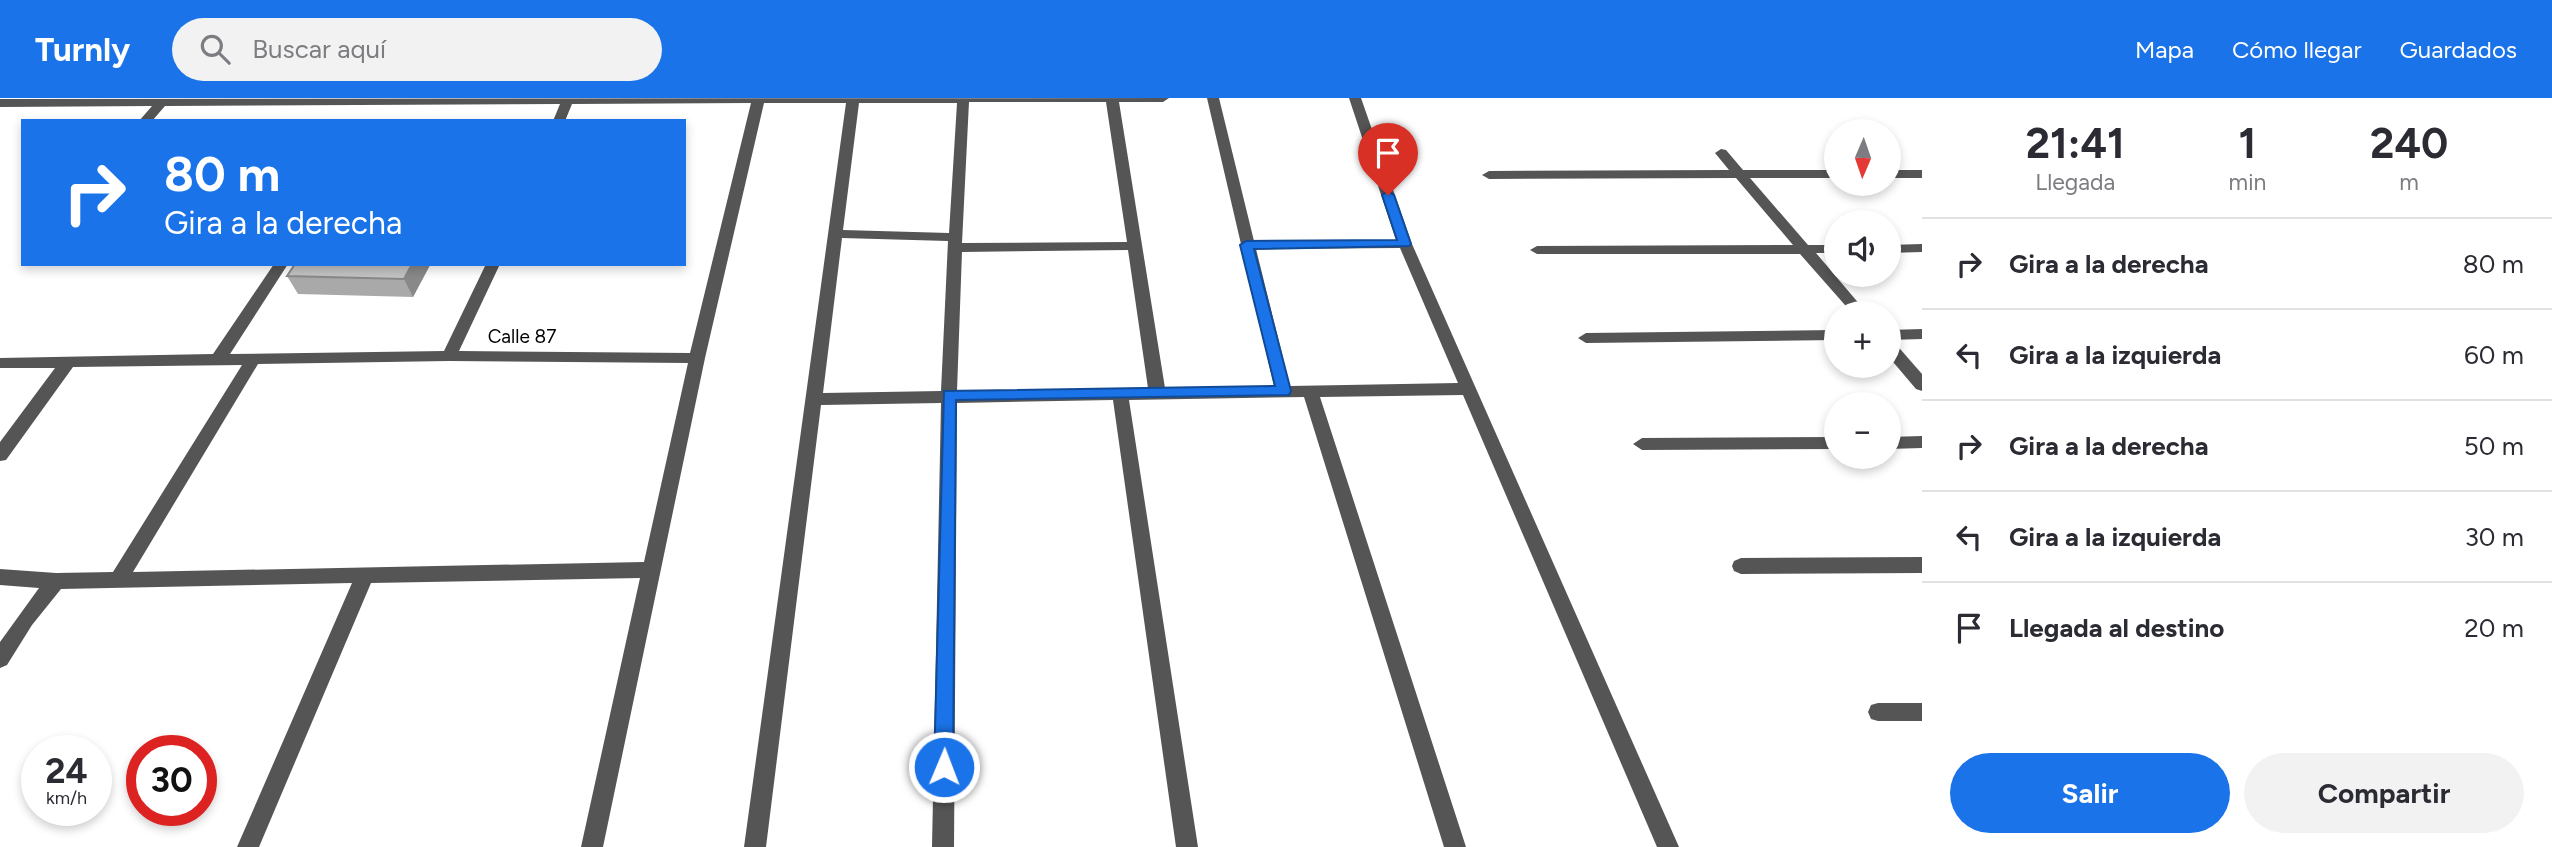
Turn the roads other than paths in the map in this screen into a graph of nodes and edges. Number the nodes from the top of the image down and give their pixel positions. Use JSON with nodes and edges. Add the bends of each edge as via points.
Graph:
{"nodes":[{"id":1,"x":1163,"y":98,"type":"edge"},
{"id":2,"x":1213,"y":98,"type":"edge"},
{"id":3,"x":1354,"y":98,"type":"edge"},
{"id":4,"x":853,"y":99,"type":"edge"},
{"id":5,"x":1050,"y":99,"type":"edge"},
{"id":6,"x":1112,"y":99,"type":"edge"},
{"id":7,"x":204,"y":100,"type":"edge"},
{"id":8,"x":514,"y":100,"type":"edge"},
{"id":9,"x":963,"y":100,"type":"junction"},
{"id":10,"x":1,"y":101,"type":"edge"},
{"id":11,"x":568,"y":101,"type":"junction"},
{"id":12,"x":758,"y":102,"type":"junction"},
{"id":13,"x":161,"y":103,"type":"junction"},
{"id":14,"x":147,"y":119,"type":"edge"},
{"id":15,"x":560,"y":119,"type":"edge"},
{"id":16,"x":1721,"y":153,"type":"dead end"},
{"id":17,"x":1824,"y":174,"type":"edge"},
{"id":18,"x":1901,"y":174,"type":"edge"},
{"id":19,"x":1922,"y":174,"type":"edge"},
{"id":20,"x":1489,"y":175,"type":"dead end"},
{"id":21,"x":1741,"y":175,"type":"junction"},
{"id":22,"x":835,"y":234,"type":"junction"},
{"id":23,"x":954,"y":242,"type":"junction"},
{"id":24,"x":1405,"y":244,"type":"junction"},
{"id":25,"x":1246,"y":245,"type":"junction"},
{"id":26,"x":1133,"y":246,"type":"junction"},
{"id":27,"x":1922,"y":248,"type":"edge"},
{"id":28,"x":1824,"y":249,"type":"edge"},
{"id":29,"x":1901,"y":249,"type":"edge"},
{"id":30,"x":1537,"y":250,"type":"dead end"},
{"id":31,"x":1805,"y":250,"type":"junction"},
{"id":32,"x":280,"y":266,"type":"edge"},
{"id":33,"x":492,"y":266,"type":"edge"},
{"id":34,"x":1850,"y":301,"type":"edge"},
{"id":35,"x":1922,"y":334,"type":"edge"},
{"id":36,"x":1824,"y":335,"type":"edge"},
{"id":37,"x":1901,"y":335,"type":"edge"},
{"id":38,"x":1586,"y":338,"type":"dead end"},
{"id":39,"x":449,"y":356,"type":"junction"},
{"id":40,"x":219,"y":358,"type":"junction"},
{"id":41,"x":254,"y":358,"type":"junction"},
{"id":42,"x":697,"y":358,"type":"junction"},
{"id":43,"x":1901,"y":361,"type":"edge"},
{"id":44,"x":68,"y":362,"type":"junction"},
{"id":45,"x":0,"y":363,"type":"edge"},
{"id":46,"x":1922,"y":385,"type":"edge"},
{"id":47,"x":1468,"y":389,"type":"junction"},
{"id":48,"x":1283,"y":391,"type":"junction"},
{"id":49,"x":1310,"y":391,"type":"junction"},
{"id":50,"x":1120,"y":393,"type":"junction"},
{"id":51,"x":1157,"y":393,"type":"junction"},
{"id":52,"x":949,"y":395,"type":"junction"},
{"id":53,"x":812,"y":399,"type":"junction"},
{"id":54,"x":1922,"y":442,"type":"edge"},
{"id":55,"x":1824,"y":443,"type":"edge"},
{"id":56,"x":1901,"y":443,"type":"edge"},
{"id":57,"x":1642,"y":444,"type":"dead end"},
{"id":58,"x":0,"y":455,"type":"edge"},
{"id":59,"x":1922,"y":565,"type":"edge"},
{"id":60,"x":1741,"y":566,"type":"dead end"},
{"id":61,"x":651,"y":570,"type":"junction"},
{"id":62,"x":0,"y":577,"type":"edge"},
{"id":63,"x":364,"y":578,"type":"junction"},
{"id":64,"x":118,"y":580,"type":"junction"},
{"id":65,"x":56,"y":581,"type":"junction"},
{"id":66,"x":0,"y":659,"type":"edge"},
{"id":67,"x":1878,"y":712,"type":"dead end"},
{"id":68,"x":1922,"y":712,"type":"edge"},
{"id":69,"x":247,"y":847,"type":"edge"},
{"id":70,"x":592,"y":847,"type":"edge"},
{"id":71,"x":755,"y":847,"type":"edge"},
{"id":72,"x":943,"y":847,"type":"edge"},
{"id":73,"x":1187,"y":847,"type":"edge"},
{"id":74,"x":1455,"y":847,"type":"edge"},
{"id":75,"x":1668,"y":847,"type":"edge"}],
"edges":[{"from":1,"to":6,"type":"street"},
{"from":2,"to":25,"type":"street"},
{"from":3,"to":24,"type":"street"},
{"from":4,"to":9,"type":"street"},
{"from":4,"to":12,"type":"street"},
{"from":4,"to":22,"type":"street"},
{"from":5,"to":6,"type":"street"},
{"from":5,"to":9,"type":"street"},
{"from":6,"to":26,"type":"street"},
{"from":7,"to":8,"type":"street"},
{"from":7,"to":13,"type":"street"},
{"from":8,"to":11,"type":"street"},
{"from":9,"to":23,"type":"street"},
{"from":10,"to":13,"type":"street"},
{"from":11,"to":12,"type":"street"},
{"from":11,"to":15,"type":"street"},
{"from":12,"to":42,"type":"street"},
{"from":13,"to":14,"type":"street"},
{"from":16,"to":21,"type":"street"},
{"from":17,"to":21,"type":"street"},
{"from":18,"to":19,"type":"street"},
{"from":20,"to":21,"type":"street"},
{"from":21,"to":31,"type":"street"},
{"from":22,"to":23,"type":"street"},
{"from":22,"to":53,"type":"street"},
{"from":23,"to":26,"type":"street"},
{"from":23,"to":52,"type":"street"},
{"from":24,"to":25,"type":"street"},
{"from":24,"to":47,"type":"street"},
{"from":25,"to":48,"type":"street"},
{"from":26,"to":51,"type":"street"},
{"from":27,"to":29,"type":"street"},
{"from":28,"to":31,"type":"street"},
{"from":30,"to":31,"type":"street"},
{"from":31,"to":34,"type":"street"},
{"from":32,"to":40,"type":"street"},
{"from":33,"to":39,"type":"street","name":"Calle 87"},
{"from":35,"to":37,"type":"street"},
{"from":36,"to":38,"type":"street"},
{"from":39,"to":41,"type":"street"},
{"from":39,"to":42,"type":"street","name":"Calle 87"},
{"from":40,"to":41,"type":"street"},
{"from":40,"to":44,"type":"street"},
{"from":41,"to":64,"type":"street"},
{"from":42,"to":61,"type":"street"},
{"from":43,"to":46,"type":"street"},
{"from":44,"to":45,"type":"street"},
{"from":44,"to":58,"type":"street"},
{"from":47,"to":49,"type":"street"},
{"from":47,"to":75,"type":"street"},
{"from":48,"to":49,"type":"street"},
{"from":48,"to":51,"type":"street"},
{"from":49,"to":74,"type":"street"},
{"from":50,"to":51,"type":"street"},
{"from":50,"to":52,"type":"street"},
{"from":50,"to":73,"type":"street"},
{"from":52,"to":53,"type":"street"},
{"from":52,"to":72,"type":"street"},
{"from":53,"to":71,"type":"street"},
{"from":54,"to":56,"type":"street"},
{"from":55,"to":57,"type":"street"},
{"from":59,"to":60,"type":"street"},
{"from":61,"to":63,"type":"street"},
{"from":61,"to":70,"type":"street"},
{"from":62,"to":65,"type":"street"},
{"from":63,"to":64,"type":"street"},
{"from":63,"to":69,"type":"street"},
{"from":64,"to":65,"type":"street"},
{"from":65,"to":66,"type":"street"},
{"from":67,"to":68,"type":"street"}]}
